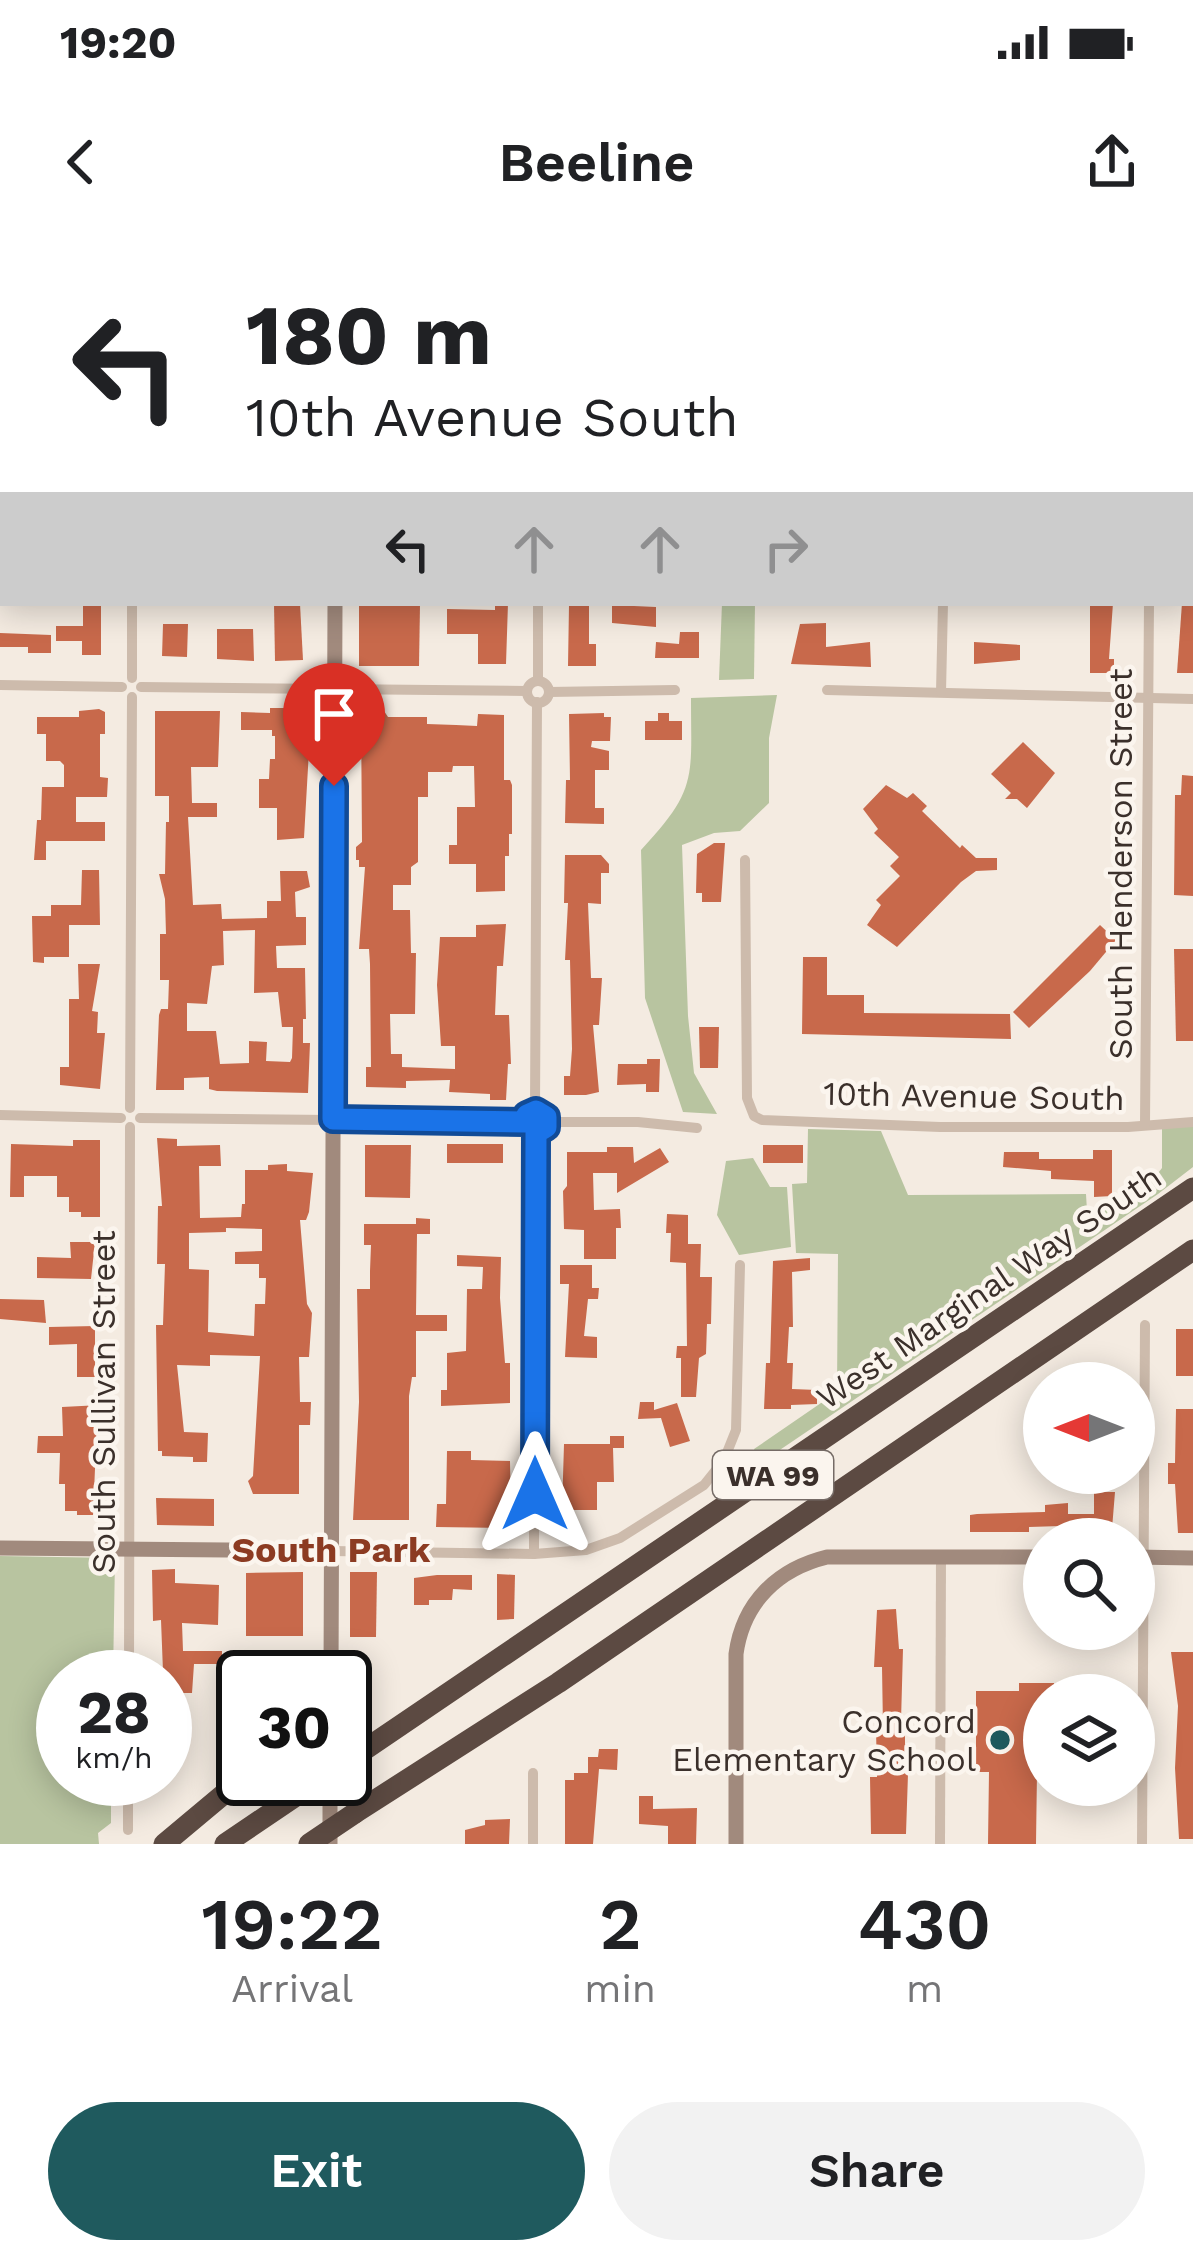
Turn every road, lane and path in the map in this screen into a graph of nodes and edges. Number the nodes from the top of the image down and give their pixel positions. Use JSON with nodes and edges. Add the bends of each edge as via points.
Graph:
{"nodes":[{"id":1,"x":132,"y":606,"type":"edge"},
{"id":2,"x":335,"y":606,"type":"edge"},
{"id":3,"x":538,"y":606,"type":"edge"},
{"id":4,"x":943,"y":606,"type":"edge"},
{"id":5,"x":1149,"y":606,"type":"edge"},
{"id":6,"x":538,"y":681,"type":"junction"},
{"id":7,"x":132,"y":684,"type":"junction"},
{"id":8,"x":0,"y":685,"type":"edge"},
{"id":9,"x":335,"y":689,"type":"junction"},
{"id":10,"x":675,"y":690,"type":"dead end"},
{"id":11,"x":827,"y":690,"type":"dead end"},
{"id":12,"x":527,"y":691,"type":"junction"},
{"id":13,"x":549,"y":692,"type":"junction"},
{"id":14,"x":941,"y":692,"type":"junction"},
{"id":15,"x":1149,"y":699,"type":"junction"},
{"id":16,"x":1193,"y":700,"type":"edge"},
{"id":17,"x":537,"y":703,"type":"junction"},
{"id":18,"x":746,"y":860,"type":"dead end"},
{"id":19,"x":536,"y":1111,"type":"junction"},
{"id":20,"x":0,"y":1115,"type":"edge"},
{"id":21,"x":130,"y":1118,"type":"junction"},
{"id":22,"x":333,"y":1119,"type":"junction"},
{"id":23,"x":525,"y":1122,"type":"junction"},
{"id":24,"x":547,"y":1122,"type":"junction"},
{"id":25,"x":1193,"y":1122,"type":"edge"},
{"id":26,"x":1145,"y":1125,"type":"junction"},
{"id":27,"x":697,"y":1128,"type":"dead end"},
{"id":28,"x":536,"y":1133,"type":"junction"},
{"id":29,"x":1193,"y":1188,"type":"edge"},
{"id":30,"x":1193,"y":1250,"type":"edge"},
{"id":31,"x":740,"y":1265,"type":"dead end"},
{"id":32,"x":1145,"y":1325,"type":"dead end"},
{"id":33,"x":1139,"y":1518,"type":"edge"},
{"id":34,"x":0,"y":1548,"type":"edge"},
{"id":35,"x":129,"y":1550,"type":"junction"},
{"id":36,"x":331,"y":1551,"type":"junction"},
{"id":37,"x":535,"y":1554,"type":"junction"},
{"id":38,"x":941,"y":1557,"type":"junction"},
{"id":39,"x":1023,"y":1557,"type":"edge"},
{"id":40,"x":1155,"y":1557,"type":"edge"},
{"id":41,"x":1193,"y":1558,"type":"edge"},
{"id":42,"x":128,"y":1650,"type":"edge"},
{"id":43,"x":331,"y":1650,"type":"edge"},
{"id":44,"x":1139,"y":1650,"type":"edge"},
{"id":45,"x":372,"y":1745,"type":"edge"},
{"id":46,"x":533,"y":1773,"type":"dead end"},
{"id":47,"x":216,"y":1801,"type":"edge"},
{"id":48,"x":128,"y":1806,"type":"edge"},
{"id":49,"x":283,"y":1806,"type":"edge"},
{"id":50,"x":323,"y":1806,"type":"edge"},
{"id":51,"x":128,"y":1830,"type":"dead end"},
{"id":52,"x":164,"y":1844,"type":"edge"},
{"id":53,"x":225,"y":1844,"type":"edge"},
{"id":54,"x":309,"y":1844,"type":"edge"},
{"id":55,"x":330,"y":1844,"type":"edge"},
{"id":56,"x":533,"y":1844,"type":"edge"},
{"id":57,"x":736,"y":1844,"type":"edge"},
{"id":58,"x":940,"y":1844,"type":"edge"},
{"id":59,"x":1142,"y":1844,"type":"edge"}],
"edges":[{"from":1,"to":7,"type":"street"},
{"from":2,"to":9,"type":"main road"},
{"from":3,"to":6,"type":"street"},
{"from":4,"to":14,"type":"street"},
{"from":5,"to":15,"type":"street","name":"South Henderson Street"},
{"from":6,"to":12,"type":"street"},
{"from":6,"to":13,"type":"street"},
{"from":7,"to":8,"type":"street"},
{"from":7,"to":9,"type":"street"},
{"from":7,"to":21,"type":"street","name":"South Sullivan Street","via":[[139,694],[132,697]]},
{"from":9,"to":12,"type":"street"},
{"from":9,"to":22,"type":"main road"},
{"from":10,"to":13,"type":"street"},
{"from":11,"to":14,"type":"street"},
{"from":12,"to":17,"type":"street"},
{"from":13,"to":17,"type":"street"},
{"from":14,"to":15,"type":"street"},
{"from":15,"to":16,"type":"street"},
{"from":15,"to":26,"type":"street","name":"South Henderson Street"},
{"from":17,"to":19,"type":"street"},
{"from":18,"to":26,"type":"street","name":"10th Avenue South","via":[[747,1098],[754,1116],[940,1127]]},
{"from":19,"to":23,"type":"street"},
{"from":19,"to":24,"type":"street"},
{"from":20,"to":21,"type":"street"},
{"from":21,"to":22,"type":"street"},
{"from":21,"to":35,"type":"street","name":"South Sullivan Street"},
{"from":22,"to":23,"type":"street"},
{"from":22,"to":36,"type":"main road"},
{"from":23,"to":28,"type":"street"},
{"from":24,"to":27,"type":"street"},
{"from":24,"to":28,"type":"street"},
{"from":25,"to":26,"type":"street","name":"10th Avenue South"},
{"from":28,"to":37,"type":"street"},
{"from":29,"to":45,"type":"highway","name":"West Marginal Way South","number":"WA 99"},
{"from":30,"to":54,"type":"highway","number":"WA 99","bridge":true},
{"from":31,"to":37,"type":"street","via":[[739,1409],[724,1460],[704,1485],[602,1547]]},
{"from":32,"to":33,"type":"street"},
{"from":34,"to":35,"type":"main road"},
{"from":35,"to":36,"type":"main road"},
{"from":35,"to":42,"type":"street","name":"South Sullivan Street"},
{"from":36,"to":37,"type":"street"},
{"from":36,"to":43,"type":"main road"},
{"from":38,"to":39,"type":"main road"},
{"from":38,"to":57,"type":"main road","via":[[827,1557],[796,1566],[766,1588],[743,1624],[736,1654]]},
{"from":38,"to":58,"type":"street"},
{"from":40,"to":41,"type":"main road"},
{"from":44,"to":59,"type":"street"},
{"from":46,"to":56,"type":"street"},
{"from":47,"to":52,"type":"highway"},
{"from":48,"to":51,"type":"street"},
{"from":49,"to":53,"type":"highway"},
{"from":50,"to":55,"type":"main road"}]}
